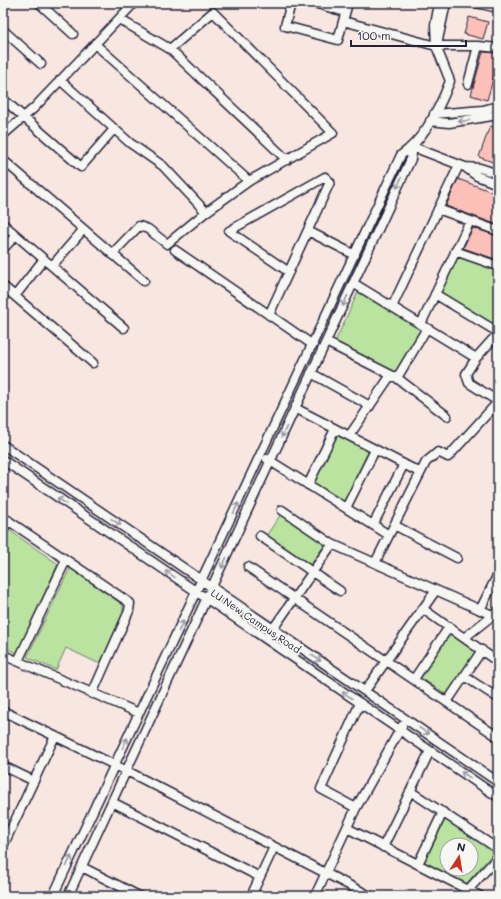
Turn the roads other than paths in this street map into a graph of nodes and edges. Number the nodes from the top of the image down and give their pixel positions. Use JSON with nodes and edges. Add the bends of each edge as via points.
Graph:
{"nodes":[{"id":1,"x":39,"y":3,"type":"edge"},
{"id":2,"x":134,"y":3,"type":"edge"},
{"id":3,"x":291,"y":3,"type":"edge"},
{"id":4,"x":314,"y":3,"type":"edge"},
{"id":5,"x":348,"y":3,"type":"edge"},
{"id":6,"x":438,"y":3,"type":"edge"},
{"id":7,"x":446,"y":3,"type":"edge"},
{"id":8,"x":476,"y":3,"type":"edge"},
{"id":9,"x":498,"y":8,"type":"edge"},
{"id":10,"x":345,"y":12,"type":"junction"},
{"id":11,"x":119,"y":19,"type":"junction"},
{"id":12,"x":343,"y":22,"type":"junction"},
{"id":13,"x":3,"y":30,"type":"edge"},
{"id":14,"x":73,"y":34,"type":"dead end"},
{"id":15,"x":95,"y":44,"type":"junction"},
{"id":16,"x":436,"y":46,"type":"junction"},
{"id":17,"x":478,"y":46,"type":"junction"},
{"id":18,"x":498,"y":48,"type":"edge"},
{"id":19,"x":170,"y":49,"type":"junction"},
{"id":20,"x":41,"y":64,"type":"dead end"},
{"id":21,"x":60,"y":80,"type":"junction"},
{"id":22,"x":468,"y":84,"type":"dead end"},
{"id":23,"x":3,"y":99,"type":"edge"},
{"id":24,"x":498,"y":106,"type":"edge"},
{"id":25,"x":483,"y":110,"type":"junction"},
{"id":26,"x":23,"y":117,"type":"junction"},
{"id":27,"x":432,"y":117,"type":"junction"},
{"id":28,"x":496,"y":117,"type":"edge"},
{"id":29,"x":114,"y":129,"type":"junction"},
{"id":30,"x":3,"y":135,"type":"edge"},
{"id":31,"x":412,"y":147,"type":"junction"},
{"id":32,"x":3,"y":160,"type":"edge"},
{"id":33,"x":288,"y":160,"type":"junction"},
{"id":34,"x":462,"y":166,"type":"junction"},
{"id":35,"x":498,"y":174,"type":"edge"},
{"id":36,"x":249,"y":181,"type":"junction"},
{"id":37,"x":498,"y":184,"type":"edge"},
{"id":38,"x":438,"y":209,"type":"junction"},
{"id":39,"x":206,"y":212,"type":"junction"},
{"id":40,"x":470,"y":221,"type":"junction"},
{"id":41,"x":3,"y":224,"type":"edge"},
{"id":42,"x":83,"y":230,"type":"junction"},
{"id":43,"x":308,"y":231,"type":"junction"},
{"id":44,"x":498,"y":231,"type":"edge"},
{"id":45,"x":16,"y":235,"type":"junction"},
{"id":46,"x":3,"y":249,"type":"edge"},
{"id":47,"x":175,"y":250,"type":"dead end"},
{"id":48,"x":455,"y":251,"type":"junction"},
{"id":49,"x":112,"y":254,"type":"junction"},
{"id":50,"x":355,"y":255,"type":"junction"},
{"id":51,"x":44,"y":259,"type":"junction"},
{"id":52,"x":52,"y":266,"type":"junction"},
{"id":53,"x":498,"y":266,"type":"edge"},
{"id":54,"x":289,"y":272,"type":"junction"},
{"id":55,"x":144,"y":281,"type":"dead end"},
{"id":56,"x":353,"y":283,"type":"junction"},
{"id":57,"x":3,"y":286,"type":"edge"},
{"id":58,"x":435,"y":294,"type":"junction"},
{"id":59,"x":15,"y":296,"type":"junction"},
{"id":60,"x":392,"y":307,"type":"junction"},
{"id":61,"x":269,"y":315,"type":"junction"},
{"id":62,"x":424,"y":326,"type":"junction"},
{"id":63,"x":124,"y":328,"type":"dead end"},
{"id":64,"x":496,"y":334,"type":"edge"},
{"id":65,"x":326,"y":342,"type":"junction"},
{"id":66,"x":313,"y":345,"type":"junction"},
{"id":67,"x":476,"y":358,"type":"junction"},
{"id":68,"x":306,"y":359,"type":"junction"},
{"id":69,"x":93,"y":363,"type":"dead end"},
{"id":70,"x":316,"y":364,"type":"junction"},
{"id":71,"x":312,"y":373,"type":"junction"},
{"id":72,"x":394,"y":377,"type":"junction"},
{"id":73,"x":370,"y":406,"type":"junction"},
{"id":74,"x":295,"y":408,"type":"junction"},
{"id":75,"x":447,"y":416,"type":"dead end"},
{"id":76,"x":335,"y":429,"type":"junction"},
{"id":77,"x":349,"y":436,"type":"junction"},
{"id":78,"x":3,"y":445,"type":"edge"},
{"id":79,"x":375,"y":450,"type":"junction"},
{"id":80,"x":261,"y":456,"type":"junction"},
{"id":81,"x":3,"y":460,"type":"edge"},
{"id":82,"x":271,"y":461,"type":"junction"},
{"id":83,"x":404,"y":464,"type":"junction"},
{"id":84,"x":419,"y":472,"type":"junction"},
{"id":85,"x":308,"y":485,"type":"junction"},
{"id":86,"x":346,"y":508,"type":"junction"},
{"id":87,"x":282,"y":510,"type":"dead end"},
{"id":88,"x":5,"y":518,"type":"edge"},
{"id":89,"x":373,"y":525,"type":"junction"},
{"id":90,"x":394,"y":525,"type":"junction"},
{"id":91,"x":3,"y":531,"type":"edge"},
{"id":92,"x":389,"y":535,"type":"junction"},
{"id":93,"x":260,"y":536,"type":"dead end"},
{"id":94,"x":332,"y":544,"type":"junction"},
{"id":95,"x":457,"y":558,"type":"dead end"},
{"id":96,"x":66,"y":560,"type":"junction"},
{"id":97,"x":375,"y":563,"type":"junction"},
{"id":98,"x":248,"y":567,"type":"dead end"},
{"id":99,"x":312,"y":573,"type":"junction"},
{"id":100,"x":498,"y":574,"type":"edge"},
{"id":101,"x":202,"y":580,"type":"junction"},
{"id":102,"x":212,"y":588,"type":"junction"},
{"id":103,"x":436,"y":590,"type":"junction"},
{"id":104,"x":340,"y":591,"type":"dead end"},
{"id":105,"x":196,"y":592,"type":"junction"},
{"id":106,"x":294,"y":598,"type":"junction"},
{"id":107,"x":207,"y":599,"type":"junction"},
{"id":108,"x":423,"y":609,"type":"junction"},
{"id":109,"x":480,"y":610,"type":"junction"},
{"id":110,"x":495,"y":613,"type":"edge"},
{"id":111,"x":449,"y":627,"type":"junction"},
{"id":112,"x":273,"y":629,"type":"junction"},
{"id":113,"x":464,"y":638,"type":"junction"},
{"id":114,"x":266,"y":640,"type":"junction"},
{"id":115,"x":482,"y":650,"type":"junction"},
{"id":116,"x":3,"y":655,"type":"edge"},
{"id":117,"x":497,"y":659,"type":"edge"},
{"id":118,"x":18,"y":661,"type":"junction"},
{"id":119,"x":387,"y":661,"type":"junction"},
{"id":120,"x":464,"y":676,"type":"junction"},
{"id":121,"x":414,"y":679,"type":"junction"},
{"id":122,"x":366,"y":691,"type":"junction"},
{"id":123,"x":92,"y":694,"type":"junction"},
{"id":124,"x":498,"y":698,"type":"edge"},
{"id":125,"x":447,"y":702,"type":"junction"},
{"id":126,"x":360,"y":703,"type":"junction"},
{"id":127,"x":3,"y":711,"type":"edge"},
{"id":128,"x":139,"y":713,"type":"junction"},
{"id":129,"x":406,"y":719,"type":"junction"},
{"id":130,"x":400,"y":730,"type":"junction"},
{"id":131,"x":55,"y":736,"type":"junction"},
{"id":132,"x":498,"y":736,"type":"edge"},
{"id":133,"x":430,"y":751,"type":"junction"},
{"id":134,"x":114,"y":765,"type":"junction"},
{"id":135,"x":3,"y":766,"type":"edge"},
{"id":136,"x":127,"y":771,"type":"junction"},
{"id":137,"x":34,"y":781,"type":"junction"},
{"id":138,"x":498,"y":782,"type":"edge"},
{"id":139,"x":410,"y":791,"type":"junction"},
{"id":140,"x":498,"y":797,"type":"edge"},
{"id":141,"x":112,"y":802,"type":"junction"},
{"id":142,"x":356,"y":808,"type":"junction"},
{"id":143,"x":443,"y":812,"type":"junction"},
{"id":144,"x":347,"y":828,"type":"junction"},
{"id":145,"x":3,"y":846,"type":"edge"},
{"id":146,"x":383,"y":846,"type":"junction"},
{"id":147,"x":274,"y":847,"type":"junction"},
{"id":148,"x":498,"y":849,"type":"edge"},
{"id":149,"x":498,"y":857,"type":"edge"},
{"id":150,"x":418,"y":864,"type":"junction"},
{"id":151,"x":82,"y":867,"type":"junction"},
{"id":152,"x":325,"y":874,"type":"junction"},
{"id":153,"x":260,"y":877,"type":"junction"},
{"id":154,"x":468,"y":890,"type":"junction"},
{"id":155,"x":53,"y":896,"type":"edge"},
{"id":156,"x":68,"y":896,"type":"edge"},
{"id":157,"x":139,"y":896,"type":"edge"},
{"id":158,"x":251,"y":896,"type":"edge"},
{"id":159,"x":315,"y":896,"type":"edge"},
{"id":160,"x":370,"y":896,"type":"edge"},
{"id":161,"x":480,"y":896,"type":"edge"}],
"edges":[{"from":1,"to":14,"type":"street"},
{"from":2,"to":11,"type":"street"},
{"from":3,"to":12,"type":"street","via":[[285,26],[338,40]]},
{"from":4,"to":10,"type":"street"},
{"from":5,"to":10,"type":"street"},
{"from":6,"to":16,"type":"street"},
{"from":7,"to":16,"type":"street"},
{"from":8,"to":9,"type":"street"},
{"from":10,"to":12,"type":"street"},
{"from":11,"to":15,"type":"street"},
{"from":11,"to":19,"type":"street"},
{"from":12,"to":16,"type":"street"},
{"from":13,"to":20,"type":"street"},
{"from":15,"to":21,"type":"street"},
{"from":15,"to":36,"type":"street"},
{"from":16,"to":17,"type":"street"},
{"from":16,"to":27,"type":"street","via":[[450,81],[442,102]]},
{"from":17,"to":18,"type":"street"},
{"from":17,"to":22,"type":"street"},
{"from":19,"to":33,"type":"street"},
{"from":19,"to":33,"type":"street","via":[[213,12],[333,133]]},
{"from":21,"to":26,"type":"street"},
{"from":21,"to":29,"type":"street"},
{"from":23,"to":26,"type":"street"},
{"from":24,"to":25,"type":"street"},
{"from":25,"to":27,"type":"street"},
{"from":25,"to":28,"type":"street"},
{"from":26,"to":29,"type":"street","via":[[81,166]]},
{"from":26,"to":30,"type":"street"},
{"from":28,"to":27,"type":"street","one_way":true,"via":[[449,123]]},
{"from":27,"to":31,"type":"street"},
{"from":29,"to":39,"type":"street","via":[[130,144],[163,166]]},
{"from":31,"to":34,"type":"street"},
{"from":31,"to":50,"type":"street","via":[[401,155]]},
{"from":31,"to":56,"type":"street","one_way":true,"via":[[411,159]]},
{"from":32,"to":42,"type":"street"},
{"from":33,"to":36,"type":"street"},
{"from":34,"to":35,"type":"street"},
{"from":34,"to":37,"type":"street","via":[[477,176]]},
{"from":34,"to":38,"type":"street"},
{"from":36,"to":39,"type":"street"},
{"from":38,"to":40,"type":"street"},
{"from":38,"to":60,"type":"street"},
{"from":39,"to":49,"type":"street","via":[[167,244],[148,229],[139,226]]},
{"from":40,"to":44,"type":"street"},
{"from":40,"to":48,"type":"street"},
{"from":41,"to":45,"type":"street"},
{"from":42,"to":49,"type":"street"},
{"from":42,"to":52,"type":"street"},
{"from":43,"to":50,"type":"street"},
{"from":43,"to":54,"type":"street"},
{"from":43,"to":54,"type":"street","via":[[330,182],[325,177],[229,230]]},
{"from":45,"to":46,"type":"street"},
{"from":45,"to":51,"type":"street"},
{"from":47,"to":61,"type":"street"},
{"from":48,"to":53,"type":"street"},
{"from":48,"to":58,"type":"street"},
{"from":49,"to":55,"type":"street"},
{"from":50,"to":66,"type":"street"},
{"from":51,"to":52,"type":"street"},
{"from":51,"to":59,"type":"street"},
{"from":52,"to":63,"type":"street"},
{"from":54,"to":61,"type":"street"},
{"from":56,"to":60,"type":"street"},
{"from":56,"to":65,"type":"street","one_way":true},
{"from":57,"to":59,"type":"street"},
{"from":58,"to":62,"type":"street"},
{"from":58,"to":64,"type":"street"},
{"from":59,"to":69,"type":"street"},
{"from":60,"to":62,"type":"street"},
{"from":61,"to":66,"type":"street"},
{"from":62,"to":67,"type":"street"},
{"from":62,"to":72,"type":"street"},
{"from":64,"to":67,"type":"street"},
{"from":65,"to":70,"type":"street"},
{"from":65,"to":72,"type":"street"},
{"from":66,"to":68,"type":"street"},
{"from":67,"to":84,"type":"street","via":[[466,374],[467,379],[497,403],[448,456],[438,452]]},
{"from":68,"to":70,"type":"street"},
{"from":68,"to":80,"type":"street"},
{"from":70,"to":71,"type":"street"},
{"from":71,"to":73,"type":"street"},
{"from":71,"to":74,"type":"street"},
{"from":72,"to":73,"type":"street"},
{"from":72,"to":75,"type":"street"},
{"from":73,"to":77,"type":"street"},
{"from":74,"to":76,"type":"street"},
{"from":74,"to":82,"type":"street","one_way":true},
{"from":76,"to":77,"type":"street"},
{"from":76,"to":85,"type":"street"},
{"from":77,"to":79,"type":"street"},
{"from":78,"to":101,"type":"street","name":"LU New Campus Road","one_way":true},
{"from":79,"to":83,"type":"street"},
{"from":79,"to":86,"type":"street"},
{"from":80,"to":82,"type":"street"},
{"from":101,"to":80,"type":"street","one_way":true},
{"from":105,"to":81,"type":"street","name":"LU New Campus Road","one_way":true},
{"from":82,"to":85,"type":"street"},
{"from":82,"to":102,"type":"street","one_way":true},
{"from":83,"to":84,"type":"street"},
{"from":83,"to":89,"type":"street"},
{"from":84,"to":90,"type":"street"},
{"from":85,"to":86,"type":"street"},
{"from":86,"to":89,"type":"street"},
{"from":87,"to":94,"type":"street"},
{"from":88,"to":91,"type":"street"},
{"from":88,"to":96,"type":"street"},
{"from":89,"to":92,"type":"street"},
{"from":90,"to":92,"type":"street"},
{"from":90,"to":95,"type":"street"},
{"from":92,"to":97,"type":"street"},
{"from":93,"to":99,"type":"street"},
{"from":94,"to":97,"type":"street"},
{"from":94,"to":99,"type":"street"},
{"from":96,"to":118,"type":"street"},
{"from":96,"to":123,"type":"street","via":[[130,603],[129,611]]},
{"from":97,"to":103,"type":"street"},
{"from":98,"to":106,"type":"street"},
{"from":99,"to":104,"type":"street"},
{"from":99,"to":106,"type":"street"},
{"from":100,"to":109,"type":"street"},
{"from":101,"to":102,"type":"street","name":"LU New Campus Road"},
{"from":101,"to":105,"type":"street"},
{"from":102,"to":107,"type":"street"},
{"from":102,"to":112,"type":"street","name":"LU New Campus Road"},
{"from":103,"to":108,"type":"street"},
{"from":103,"to":109,"type":"street"},
{"from":105,"to":107,"type":"street","name":"LU New Campus Road"},
{"from":128,"to":105,"type":"street","one_way":true},
{"from":106,"to":112,"type":"street"},
{"from":106,"to":119,"type":"street"},
{"from":107,"to":114,"type":"street","name":"LU New Campus Road"},
{"from":107,"to":136,"type":"street"},
{"from":108,"to":111,"type":"street"},
{"from":108,"to":119,"type":"street"},
{"from":109,"to":110,"type":"street"},
{"from":110,"to":113,"type":"street"},
{"from":111,"to":113,"type":"street"},
{"from":111,"to":121,"type":"street"},
{"from":112,"to":114,"type":"street"},
{"from":112,"to":122,"type":"street","name":"LU New Campus Road","one_way":true},
{"from":113,"to":115,"type":"street"},
{"from":126,"to":114,"type":"street","name":"LU New Campus Road","one_way":true},
{"from":115,"to":117,"type":"street"},
{"from":115,"to":120,"type":"street"},
{"from":116,"to":118,"type":"street"},
{"from":118,"to":123,"type":"street"},
{"from":119,"to":121,"type":"street"},
{"from":119,"to":122,"type":"street"},
{"from":120,"to":124,"type":"street"},
{"from":120,"to":125,"type":"street"},
{"from":121,"to":125,"type":"street"},
{"from":122,"to":129,"type":"street","name":"LU New Campus Road"},
{"from":123,"to":128,"type":"street"},
{"from":125,"to":132,"type":"street"},
{"from":126,"to":130,"type":"street","name":"LU New Campus Road"},
{"from":126,"to":142,"type":"street","via":[[322,788]]},
{"from":127,"to":131,"type":"street"},
{"from":134,"to":128,"type":"street","one_way":true},
{"from":129,"to":130,"type":"street"},
{"from":129,"to":138,"type":"street","name":"LU New Campus Road","one_way":true},
{"from":130,"to":133,"type":"street","name":"LU New Campus Road"},
{"from":130,"to":142,"type":"street"},
{"from":131,"to":134,"type":"street"},
{"from":131,"to":137,"type":"street"},
{"from":133,"to":139,"type":"street"},
{"from":140,"to":133,"type":"street","name":"LU New Campus Road","one_way":true},
{"from":134,"to":136,"type":"street"},
{"from":155,"to":134,"type":"street","one_way":true},
{"from":135,"to":137,"type":"street"},
{"from":136,"to":141,"type":"street"},
{"from":136,"to":147,"type":"street"},
{"from":137,"to":145,"type":"street"},
{"from":139,"to":143,"type":"street"},
{"from":139,"to":146,"type":"street"},
{"from":141,"to":151,"type":"street"},
{"from":141,"to":153,"type":"street"},
{"from":142,"to":144,"type":"street"},
{"from":143,"to":148,"type":"street"},
{"from":143,"to":150,"type":"street"},
{"from":144,"to":146,"type":"street"},
{"from":144,"to":152,"type":"street"},
{"from":146,"to":150,"type":"street"},
{"from":147,"to":152,"type":"street"},
{"from":147,"to":153,"type":"street"},
{"from":149,"to":154,"type":"street"},
{"from":150,"to":154,"type":"street"},
{"from":151,"to":156,"type":"street"},
{"from":151,"to":157,"type":"street"},
{"from":152,"to":159,"type":"street"},
{"from":152,"to":160,"type":"street"},
{"from":153,"to":158,"type":"street"},
{"from":154,"to":161,"type":"street"}]}
